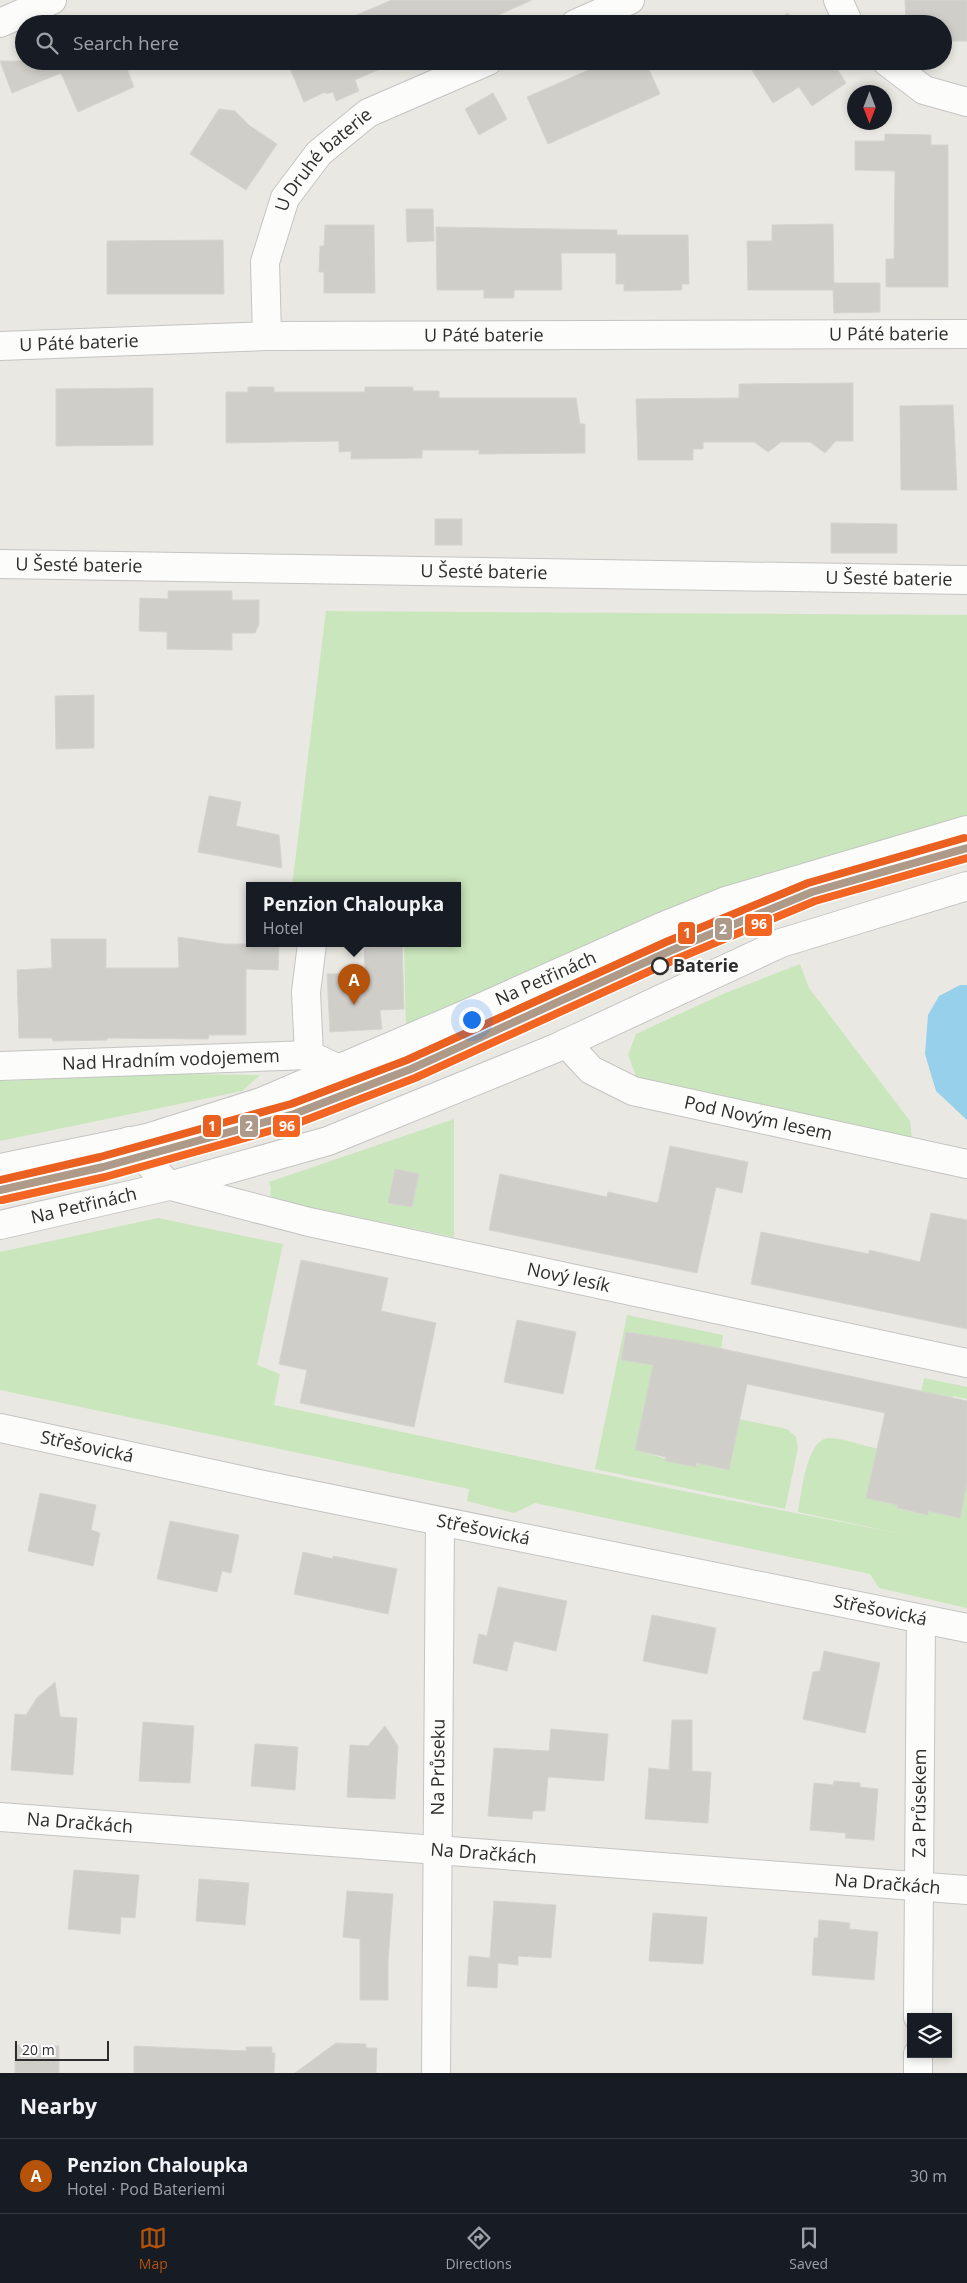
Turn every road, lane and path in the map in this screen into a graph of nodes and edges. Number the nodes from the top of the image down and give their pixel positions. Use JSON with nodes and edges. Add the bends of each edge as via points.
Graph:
{"nodes":[{"id":1,"x":52,"y":0,"type":"edge"},
{"id":2,"x":630,"y":0,"type":"edge"},
{"id":3,"x":838,"y":0,"type":"edge"},
{"id":4,"x":18,"y":15,"type":"edge"},
{"id":5,"x":596,"y":15,"type":"edge"},
{"id":6,"x":845,"y":15,"type":"edge"},
{"id":7,"x":15,"y":16,"type":"edge"},
{"id":8,"x":0,"y":23,"type":"edge"},
{"id":9,"x":467,"y":70,"type":"edge"},
{"id":10,"x":898,"y":70,"type":"edge"},
{"id":11,"x":967,"y":102,"type":"edge"},
{"id":12,"x":967,"y":334,"type":"edge"},
{"id":13,"x":267,"y":336,"type":"junction"},
{"id":14,"x":0,"y":346,"type":"edge"},
{"id":15,"x":0,"y":564,"type":"edge"},
{"id":16,"x":967,"y":580,"type":"edge"},
{"id":17,"x":967,"y":830,"type":"edge"},
{"id":18,"x":967,"y":886,"type":"edge"},
{"id":19,"x":312,"y":947,"type":"edge"},
{"id":20,"x":566,"y":1043,"type":"junction"},
{"id":21,"x":309,"y":1055,"type":"junction"},
{"id":22,"x":0,"y":1066,"type":"edge"},
{"id":23,"x":339,"y":1069,"type":"junction"},
{"id":24,"x":129,"y":1142,"type":"junction"},
{"id":25,"x":967,"y":1164,"type":"edge"},
{"id":26,"x":0,"y":1168,"type":"edge"},
{"id":27,"x":169,"y":1186,"type":"junction"},
{"id":28,"x":0,"y":1225,"type":"edge"},
{"id":29,"x":967,"y":1363,"type":"edge"},
{"id":30,"x":0,"y":1428,"type":"edge"},
{"id":31,"x":440,"y":1522,"type":"junction"},
{"id":32,"x":921,"y":1619,"type":"junction"},
{"id":33,"x":967,"y":1628,"type":"edge"},
{"id":34,"x":0,"y":1817,"type":"edge"},
{"id":35,"x":438,"y":1850,"type":"junction"},
{"id":36,"x":919,"y":1886,"type":"junction"},
{"id":37,"x":967,"y":1890,"type":"edge"},
{"id":38,"x":918,"y":2013,"type":"edge"},
{"id":39,"x":918,"y":2058,"type":"edge"},
{"id":40,"x":436,"y":2073,"type":"edge"},
{"id":41,"x":918,"y":2073,"type":"edge"}],
"edges":[{"from":1,"to":4,"type":"street"},
{"from":2,"to":5,"type":"street"},
{"from":3,"to":6,"type":"street"},
{"from":7,"to":8,"type":"street"},
{"from":9,"to":13,"type":"street","name":"U Druhé baterie","via":[[368,113],[320,153],[285,198],[264,262]]},
{"from":10,"to":11,"type":"street","via":[[924,90]]},
{"from":12,"to":13,"type":"street","name":"U Páté baterie"},
{"from":13,"to":14,"type":"street","name":"U Páté baterie"},
{"from":15,"to":16,"type":"street","name":"U Šesté baterie"},
{"from":17,"to":23,"type":"street","name":"Na Petřinách","via":[[726,901]]},
{"from":18,"to":20,"type":"street","name":"Na Petřinách","via":[[781,943]]},
{"from":19,"to":21,"type":"street","via":[[306,992]]},
{"from":20,"to":25,"type":"street","name":"Pod Novým lesem","via":[[590,1070],[633,1091]]},
{"from":20,"to":27,"type":"street","name":"Na Petřinách","via":[[328,1142]]},
{"from":21,"to":22,"type":"street","name":"Nad Hradním vodojemem"},
{"from":21,"to":23,"type":"street","name":"Nad Hradním vodojemem"},
{"from":23,"to":24,"type":"street","name":"Na Petřinách","via":[[261,1102]]},
{"from":24,"to":26,"type":"street","name":"Na Petřinách"},
{"from":24,"to":27,"type":"street","name":"Na Petřinách"},
{"from":27,"to":28,"type":"street","name":"Na Petřinách"},
{"from":27,"to":29,"type":"street","name":"Nový lesík","via":[[309,1222]]},
{"from":30,"to":31,"type":"street","name":"Střešovická"},
{"from":31,"to":32,"type":"street","name":"Střešovická"},
{"from":31,"to":35,"type":"street","name":"Na Průseku"},
{"from":32,"to":33,"type":"street","name":"Střešovická"},
{"from":32,"to":36,"type":"street","name":"Za Průsekem"},
{"from":34,"to":35,"type":"street","name":"Na Dračkách"},
{"from":35,"to":36,"type":"street","name":"Na Dračkách"},
{"from":35,"to":40,"type":"street","name":"Na Průseku"},
{"from":36,"to":37,"type":"street","name":"Na Dračkách"},
{"from":36,"to":38,"type":"street","name":"Za Průsekem"},
{"from":39,"to":41,"type":"street"}]}
